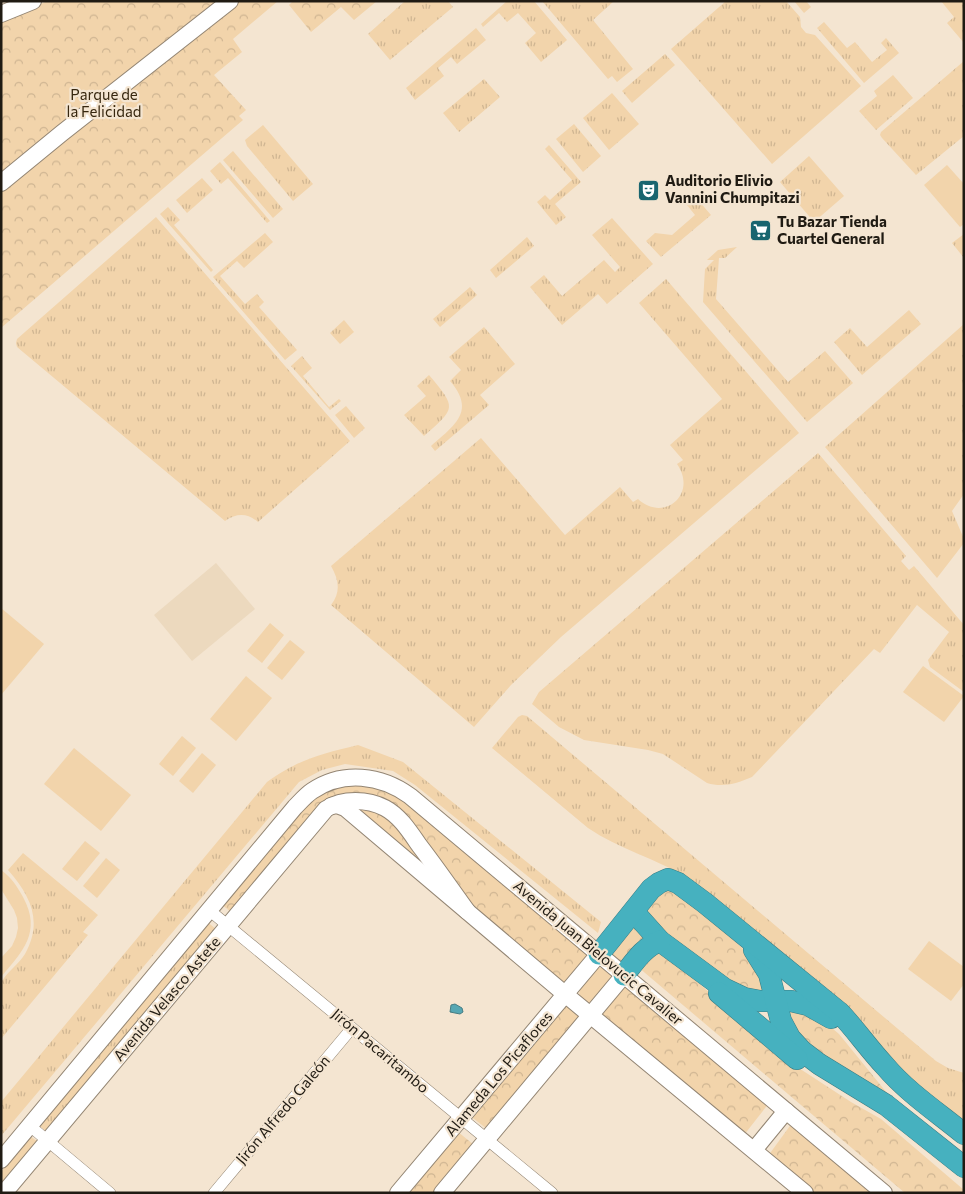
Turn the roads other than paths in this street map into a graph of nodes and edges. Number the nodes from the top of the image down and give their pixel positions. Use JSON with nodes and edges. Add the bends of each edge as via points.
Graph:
{"nodes":[{"id":1,"x":33,"y":1,"type":"edge"},
{"id":2,"x":230,"y":1,"type":"edge"},
{"id":3,"x":1,"y":14,"type":"edge"},
{"id":4,"x":1,"y":183,"type":"edge"},
{"id":5,"x":331,"y":806,"type":"junction"},
{"id":6,"x":295,"y":807,"type":"joint"},
{"id":7,"x":705,"y":903,"type":"junction"},
{"id":8,"x":209,"y":910,"type":"junction"},
{"id":9,"x":467,"y":911,"type":"junction"},
{"id":10,"x":634,"y":912,"type":"junction"},
{"id":11,"x":228,"y":926,"type":"junction"},
{"id":12,"x":660,"y":941,"type":"junction"},
{"id":13,"x":599,"y":954,"type":"junction"},
{"id":14,"x":677,"y":954,"type":"junction"},
{"id":15,"x":624,"y":975,"type":"junction"},
{"id":16,"x":566,"y":995,"type":"junction"},
{"id":17,"x":775,"y":1001,"type":"junction"},
{"id":18,"x":590,"y":1015,"type":"junction"},
{"id":19,"x":352,"y":1028,"type":"junction"},
{"id":20,"x":786,"y":1111,"type":"junction"},
{"id":21,"x":461,"y":1118,"type":"junction"},
{"id":22,"x":30,"y":1126,"type":"junction"},
{"id":23,"x":964,"y":1134,"type":"edge"},
{"id":24,"x":487,"y":1139,"type":"junction"},
{"id":25,"x":48,"y":1141,"type":"junction"},
{"id":26,"x":754,"y":1150,"type":"junction"},
{"id":27,"x":964,"y":1150,"type":"edge"},
{"id":28,"x":1,"y":1160,"type":"edge"},
{"id":29,"x":964,"y":1167,"type":"edge"},
{"id":30,"x":964,"y":1180,"type":"edge"},
{"id":31,"x":4,"y":1193,"type":"edge"},
{"id":32,"x":110,"y":1193,"type":"edge"},
{"id":33,"x":214,"y":1193,"type":"edge"},
{"id":34,"x":398,"y":1193,"type":"edge"},
{"id":35,"x":442,"y":1193,"type":"edge"},
{"id":36,"x":552,"y":1193,"type":"edge"},
{"id":37,"x":805,"y":1193,"type":"edge"},
{"id":38,"x":884,"y":1193,"type":"edge"}],
"edges":[{"from":1,"to":3,"type":"main road"},
{"from":2,"to":4,"type":"main road"},
{"from":5,"to":9,"type":"main road","via":[[345,808]]},
{"from":5,"to":9,"type":"main road","via":[[361,801],[390,811],[410,832]]},
{"from":5,"to":11,"type":"main road","name":"Avenida Velasco Astete"},
{"from":6,"to":8,"type":"main road","name":"Avenida Velasco Astete"},
{"from":6,"to":13,"type":"main road","name":"Avenida Juan Bielovucic Cavalier","via":[[312,791],[328,782],[346,778],[367,778],[399,788]]},
{"from":7,"to":10,"type":"highway","via":[[668,879],[651,889]]},
{"from":7,"to":17,"type":"highway","via":[[763,962]]},
{"from":7,"to":23,"type":"highway","via":[[840,1013],[903,1084]]},
{"from":8,"to":11,"type":"street","name":"Jirón Pacaritambo"},
{"from":8,"to":22,"type":"main road","name":"Avenida Velasco Astete"},
{"from":9,"to":16,"type":"main road"},
{"from":10,"to":12,"type":"highway"},
{"from":10,"to":13,"type":"highway"},
{"from":11,"to":19,"type":"street","name":"Jirón Pacaritambo"},
{"from":11,"to":25,"type":"main road","name":"Avenida Velasco Astete"},
{"from":12,"to":14,"type":"highway"},
{"from":12,"to":15,"type":"highway","via":[[643,951]]},
{"from":13,"to":15,"type":"main road","name":"Avenida Juan Bielovucic Cavalier"},
{"from":13,"to":16,"type":"main road","name":"Alameda Los Picaflores"},
{"from":14,"to":17,"type":"highway","via":[[725,989],[744,998]]},
{"from":14,"to":30,"type":"highway","via":[[804,1065],[884,1116]]},
{"from":15,"to":18,"type":"main road"},
{"from":15,"to":20,"type":"main road","name":"Avenida Juan Bielovucic Cavalier"},
{"from":16,"to":18,"type":"main road"},
{"from":16,"to":21,"type":"main road","name":"Alameda Los Picaflores"},
{"from":17,"to":27,"type":"highway","via":[[808,1005],[827,1014],[893,1088]]},
{"from":17,"to":29,"type":"highway","via":[[781,1022],[802,1051],[886,1105]]},
{"from":18,"to":24,"type":"main road"},
{"from":18,"to":26,"type":"main road"},
{"from":19,"to":21,"type":"street","name":"Jirón Pacaritambo"},
{"from":19,"to":33,"type":"street","name":"Jirón Alfredo Galeón"},
{"from":20,"to":26,"type":"main road"},
{"from":20,"to":38,"type":"main road","name":"Avenida Juan Bielovucic Cavalier"},
{"from":21,"to":24,"type":"street","name":"Jirón Pacaritambo"},
{"from":21,"to":34,"type":"main road","name":"Alameda Los Picaflores"},
{"from":22,"to":25,"type":"street"},
{"from":22,"to":28,"type":"main road","name":"Avenida Velasco Astete"},
{"from":24,"to":35,"type":"main road"},
{"from":24,"to":36,"type":"street","name":"Jirón Pacaritambo"},
{"from":25,"to":31,"type":"main road","name":"Avenida Velasco Astete"},
{"from":25,"to":32,"type":"street"},
{"from":26,"to":37,"type":"main road"}]}
